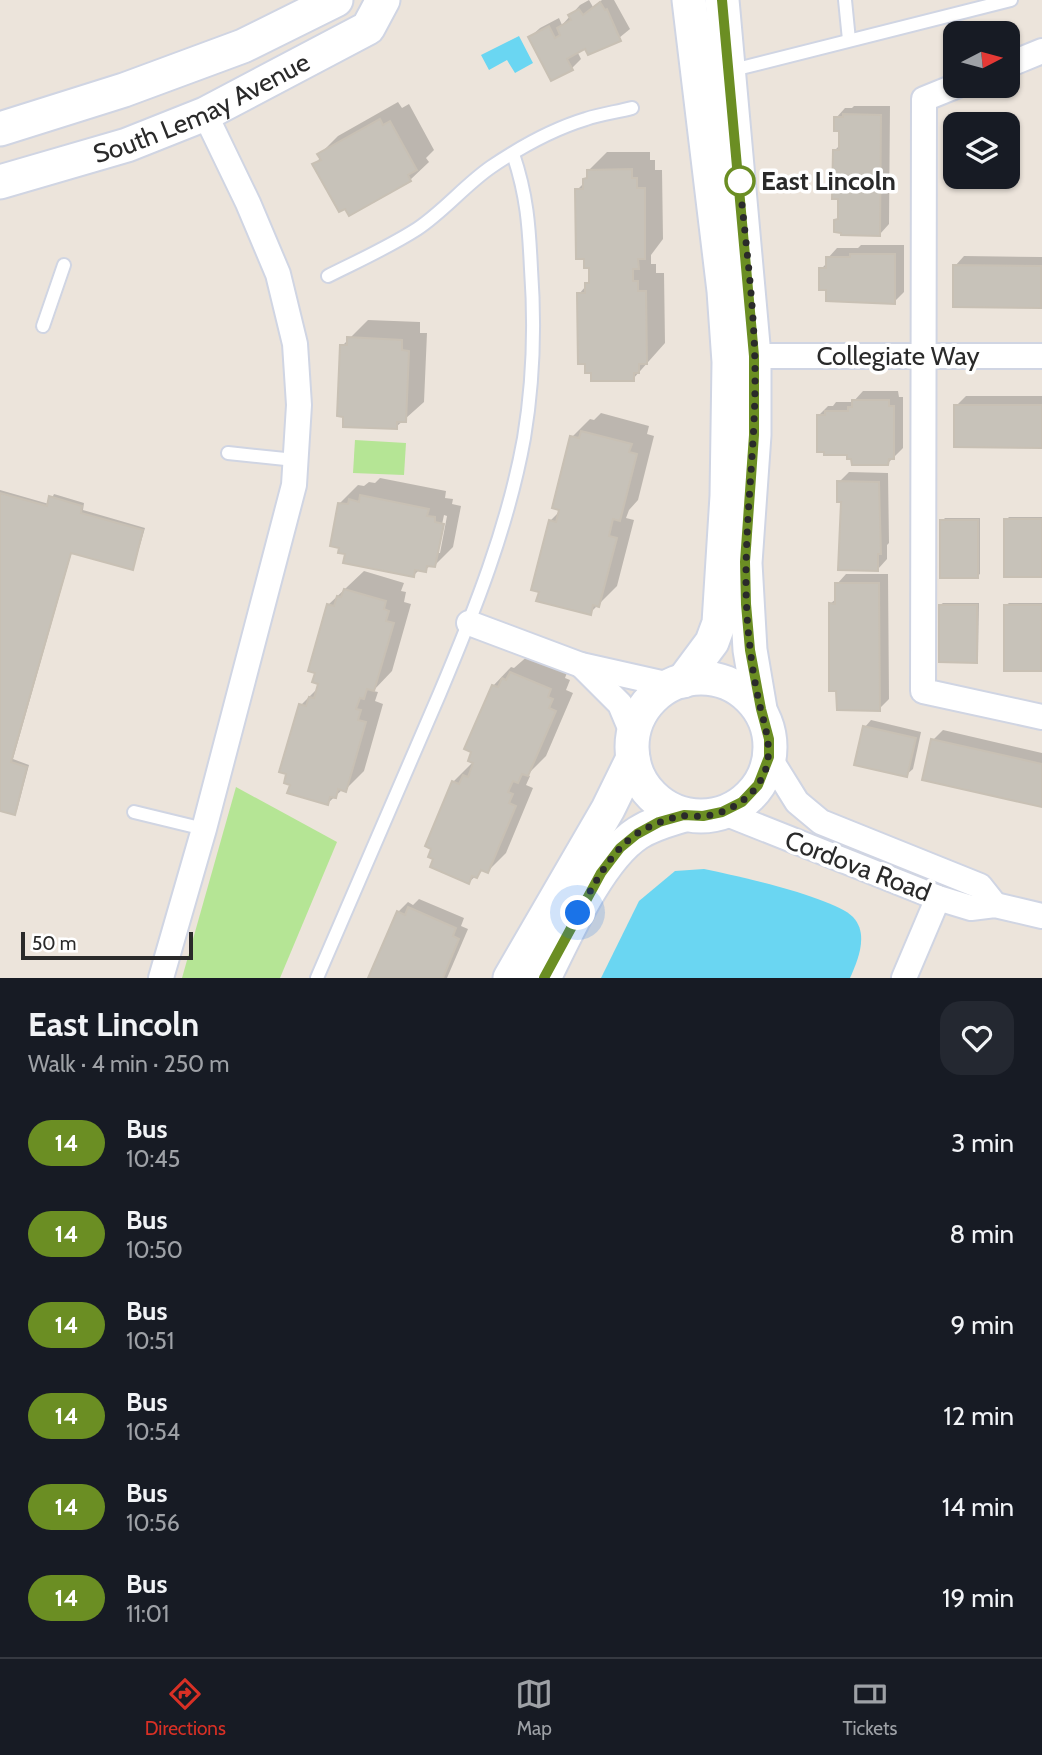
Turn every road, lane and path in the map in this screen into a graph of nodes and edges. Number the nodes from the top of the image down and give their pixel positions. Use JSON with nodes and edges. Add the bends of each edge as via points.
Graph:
{"nodes":[{"id":1,"x":336,"y":0,"type":"edge"},
{"id":2,"x":383,"y":0,"type":"edge"},
{"id":3,"x":690,"y":0,"type":"edge"},
{"id":4,"x":722,"y":0,"type":"edge"},
{"id":5,"x":845,"y":0,"type":"edge"},
{"id":6,"x":953,"y":0,"type":"edge"},
{"id":7,"x":1005,"y":1,"type":"edge"},
{"id":8,"x":956,"y":13,"type":"junction"},
{"id":9,"x":849,"y":40,"type":"junction"},
{"id":10,"x":1042,"y":51,"type":"edge"},
{"id":11,"x":1020,"y":60,"type":"edge"},
{"id":12,"x":729,"y":72,"type":"junction"},
{"id":13,"x":943,"y":92,"type":"edge"},
{"id":14,"x":632,"y":108,"type":"dead end"},
{"id":15,"x":205,"y":114,"type":"junction"},
{"id":16,"x":0,"y":129,"type":"edge"},
{"id":17,"x":513,"y":154,"type":"junction"},
{"id":18,"x":0,"y":182,"type":"edge"},
{"id":19,"x":64,"y":265,"type":"dead end"},
{"id":20,"x":328,"y":276,"type":"dead end"},
{"id":21,"x":43,"y":326,"type":"dead end"},
{"id":22,"x":754,"y":356,"type":"junction"},
{"id":23,"x":923,"y":356,"type":"junction"},
{"id":24,"x":1042,"y":356,"type":"edge"},
{"id":25,"x":228,"y":453,"type":"dead end"},
{"id":26,"x":295,"y":460,"type":"junction"},
{"id":27,"x":469,"y":623,"type":"junction"},
{"id":28,"x":581,"y":665,"type":"junction"},
{"id":29,"x":676,"y":683,"type":"junction"},
{"id":30,"x":761,"y":709,"type":"junction"},
{"id":31,"x":1042,"y":717,"type":"edge"},
{"id":32,"x":633,"y":746,"type":"junction"},
{"id":33,"x":769,"y":757,"type":"junction"},
{"id":34,"x":134,"y":812,"type":"dead end"},
{"id":35,"x":722,"y":812,"type":"junction"},
{"id":36,"x":684,"y":815,"type":"junction"},
{"id":37,"x":204,"y":829,"type":"junction"},
{"id":38,"x":938,"y":898,"type":"junction"},
{"id":39,"x":995,"y":905,"type":"junction"},
{"id":40,"x":1042,"y":916,"type":"edge"},
{"id":41,"x":161,"y":978,"type":"edge"},
{"id":42,"x":317,"y":978,"type":"edge"},
{"id":43,"x":510,"y":978,"type":"edge"},
{"id":44,"x":544,"y":978,"type":"edge"},
{"id":45,"x":904,"y":978,"type":"edge"}],
"edges":[{"from":1,"to":16,"type":"street","name":"South Lemay Avenue","via":[[243,46]]},
{"from":2,"to":15,"type":"street","name":"South Lemay Avenue","via":[[368,28]]},
{"from":3,"to":29,"type":"street","via":[[724,291],[729,435],[719,623],[712,642]]},
{"from":4,"to":12,"type":"street"},
{"from":5,"to":9,"type":"lane"},
{"from":6,"to":8,"type":"lane"},
{"from":7,"to":8,"type":"lane"},
{"from":8,"to":9,"type":"lane"},
{"from":9,"to":12,"type":"lane"},
{"from":10,"to":11,"type":"street"},
{"from":12,"to":22,"type":"street"},
{"from":13,"to":23,"type":"street","via":[[924,99]]},
{"from":14,"to":17,"type":"lane","via":[[585,119]]},
{"from":15,"to":18,"type":"street","name":"South Lemay Avenue","via":[[127,145]]},
{"from":15,"to":26,"type":"street","via":[[278,274],[295,344],[299,405]]},
{"from":17,"to":20,"type":"lane","via":[[489,168],[418,228]]},
{"from":17,"to":27,"type":"lane","via":[[528,208],[532,354],[524,438],[497,544]]},
{"from":19,"to":21,"type":"lane"},
{"from":22,"to":23,"type":"street","name":"Collegiate Way"},
{"from":22,"to":30,"type":"street","via":[[745,562],[750,650]]},
{"from":23,"to":24,"type":"street","name":"Collegiate Way"},
{"from":23,"to":31,"type":"street","via":[[923,691]]},
{"from":25,"to":26,"type":"lane"},
{"from":26,"to":37,"type":"street","via":[[294,485]]},
{"from":27,"to":28,"type":"street"},
{"from":27,"to":42,"type":"lane"},
{"from":28,"to":29,"type":"street"},
{"from":28,"to":32,"type":"street","via":[[620,704]]},
{"from":29,"to":30,"type":"street","via":[[721,680],[736,686]]},
{"from":29,"to":32,"type":"street","via":[[654,696],[642,713]]},
{"from":30,"to":33,"type":"street"},
{"from":32,"to":36,"type":"street","via":[[641,780],[650,795]]},
{"from":32,"to":43,"type":"street","via":[[608,809]]},
{"from":33,"to":35,"type":"street","via":[[758,785],[742,802]]},
{"from":33,"to":39,"type":"street","name":"Cordova Road","via":[[797,803],[821,822],[980,886]]},
{"from":34,"to":37,"type":"lane"},
{"from":35,"to":36,"type":"street"},
{"from":35,"to":38,"type":"street","name":"Cordova Road"},
{"from":36,"to":44,"type":"street","via":[[659,822],[620,848],[601,873]]},
{"from":37,"to":41,"type":"street"},
{"from":38,"to":39,"type":"street","name":"Cordova Road","via":[[971,908]]},
{"from":38,"to":45,"type":"street"},
{"from":39,"to":40,"type":"street","name":"Cordova Road"}]}
